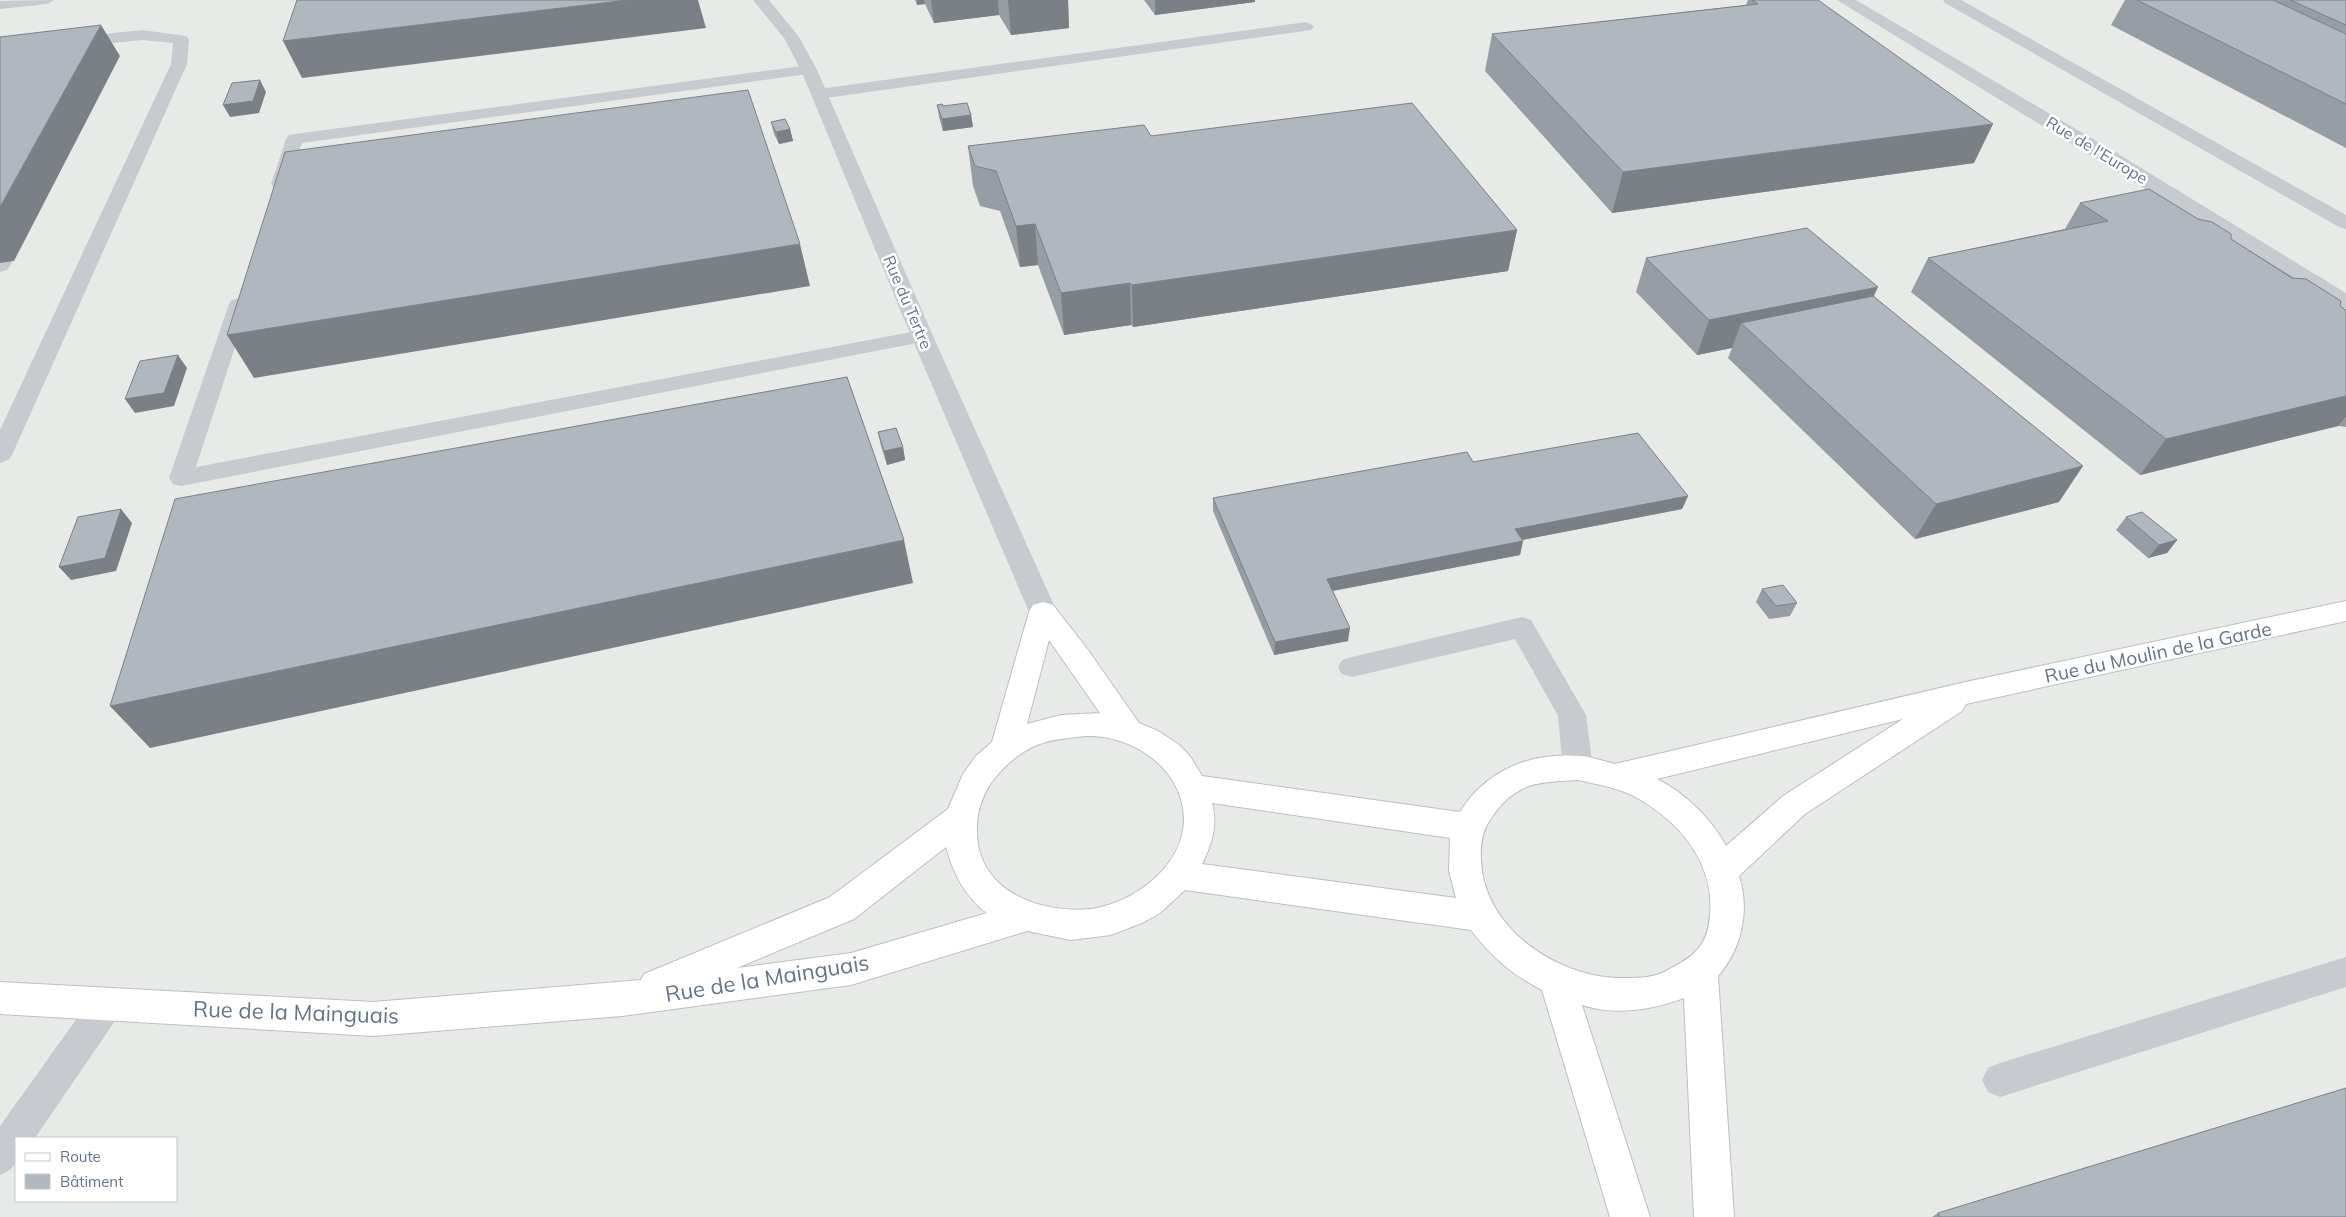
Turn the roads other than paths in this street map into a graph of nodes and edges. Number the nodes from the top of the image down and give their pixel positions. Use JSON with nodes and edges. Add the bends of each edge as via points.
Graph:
{"nodes":[{"id":1,"x":47,"y":0,"type":"edge"},
{"id":2,"x":761,"y":0,"type":"edge"},
{"id":3,"x":1846,"y":0,"type":"edge"},
{"id":4,"x":1950,"y":0,"type":"edge"},
{"id":5,"x":0,"y":5,"type":"edge"},
{"id":6,"x":1306,"y":27,"type":"dead end"},
{"id":7,"x":0,"y":50,"type":"edge"},
{"id":8,"x":809,"y":70,"type":"junction"},
{"id":9,"x":819,"y":94,"type":"junction"},
{"id":10,"x":273,"y":205,"type":"edge"},
{"id":11,"x":2346,"y":223,"type":"edge"},
{"id":12,"x":244,"y":290,"type":"edge"},
{"id":13,"x":2346,"y":302,"type":"edge"},
{"id":14,"x":922,"y":336,"type":"junction"},
{"id":15,"x":0,"y":455,"type":"edge"},
{"id":16,"x":1043,"y":612,"type":"junction"},
{"id":17,"x":2346,"y":612,"type":"edge"},
{"id":18,"x":1352,"y":667,"type":"dead end"},
{"id":19,"x":1970,"y":692,"type":"junction"},
{"id":20,"x":1128,"y":730,"type":"junction"},
{"id":21,"x":1005,"y":748,"type":"junction"},
{"id":22,"x":1578,"y":768,"type":"junction"},
{"id":23,"x":1616,"y":776,"type":"junction"},
{"id":24,"x":1192,"y":787,"type":"junction"},
{"id":25,"x":960,"y":818,"type":"junction"},
{"id":26,"x":1468,"y":827,"type":"junction"},
{"id":27,"x":1723,"y":870,"type":"junction"},
{"id":28,"x":1180,"y":875,"type":"junction"},
{"id":29,"x":1481,"y":916,"type":"junction"},
{"id":30,"x":1025,"y":917,"type":"junction"},
{"id":31,"x":1700,"y":970,"type":"junction"},
{"id":32,"x":2346,"y":972,"type":"edge"},
{"id":33,"x":1557,"y":981,"type":"junction"},
{"id":34,"x":0,"y":998,"type":"edge"},
{"id":35,"x":622,"y":999,"type":"junction"},
{"id":36,"x":107,"y":1004,"type":"junction"},
{"id":37,"x":2000,"y":1080,"type":"dead end"},
{"id":38,"x":0,"y":1157,"type":"edge"},
{"id":39,"x":1630,"y":1217,"type":"edge"},
{"id":40,"x":1714,"y":1217,"type":"edge"}],
"edges":[{"from":1,"to":5,"type":"lane"},
{"from":2,"to":8,"type":"street","name":"Rue du Tertre","via":[[791,38]]},
{"from":3,"to":13,"type":"street","name":"Rue de l'Europe"},
{"from":4,"to":11,"type":"lane"},
{"from":6,"to":9,"type":"lane"},
{"from":7,"to":15,"type":"lane","via":[[142,35],[181,39],[179,64]]},
{"from":8,"to":9,"type":"street","name":"Rue du Tertre"},
{"from":8,"to":10,"type":"lane","via":[[295,139]]},
{"from":9,"to":14,"type":"street","name":"Rue du Tertre"},
{"from":12,"to":14,"type":"lane","via":[[181,478]]},
{"from":14,"to":16,"type":"street","name":"Rue du Tertre"},
{"from":16,"to":20,"type":"main road"},
{"from":16,"to":21,"type":"main road"},
{"from":17,"to":19,"type":"main road","name":"Rue du Moulin de la Garde"},
{"from":18,"to":22,"type":"lane","via":[[1522,628],[1572,715]]},
{"from":19,"to":23,"type":"main road","name":"Rue du Moulin de la Garde"},
{"from":19,"to":27,"type":"main road","via":[[1794,805]]},
{"from":20,"to":21,"type":"main road","via":[[1097,724],[1065,725],[1034,733]]},
{"from":20,"to":24,"type":"main road","via":[[1155,744],[1178,762]]},
{"from":21,"to":25,"type":"main road","via":[[984,768],[968,791]]},
{"from":22,"to":23,"type":"main road"},
{"from":22,"to":26,"type":"main road","via":[[1542,770],[1509,781],[1484,800]]},
{"from":23,"to":27,"type":"main road","via":[[1651,790],[1681,812],[1706,839]]},
{"from":24,"to":26,"type":"main road"},
{"from":24,"to":28,"type":"main road","via":[[1200,816],[1195,847]]},
{"from":25,"to":30,"type":"main road","via":[[961,847],[973,876],[994,900]]},
{"from":25,"to":35,"type":"main road","name":"Rue de la Mainguais","via":[[842,908]]},
{"from":26,"to":29,"type":"main road","via":[[1463,855],[1468,886]]},
{"from":27,"to":31,"type":"main road","via":[[1730,907],[1722,942]]},
{"from":28,"to":29,"type":"main road"},
{"from":28,"to":30,"type":"main road","via":[[1150,903],[1112,921],[1068,926]]},
{"from":29,"to":33,"type":"main road","via":[[1507,947]]},
{"from":30,"to":35,"type":"main road","name":"Rue de la Mainguais","via":[[851,969]]},
{"from":31,"to":33,"type":"main road","via":[[1671,987],[1636,995],[1597,993]]},
{"from":31,"to":40,"type":"main road"},
{"from":32,"to":37,"type":"lane"},
{"from":33,"to":39,"type":"main road"},
{"from":34,"to":36,"type":"main road","name":"Rue de la Mainguais"},
{"from":35,"to":36,"type":"main road","name":"Rue de la Mainguais","via":[[373,1019]]},
{"from":36,"to":38,"type":"lane"}]}
